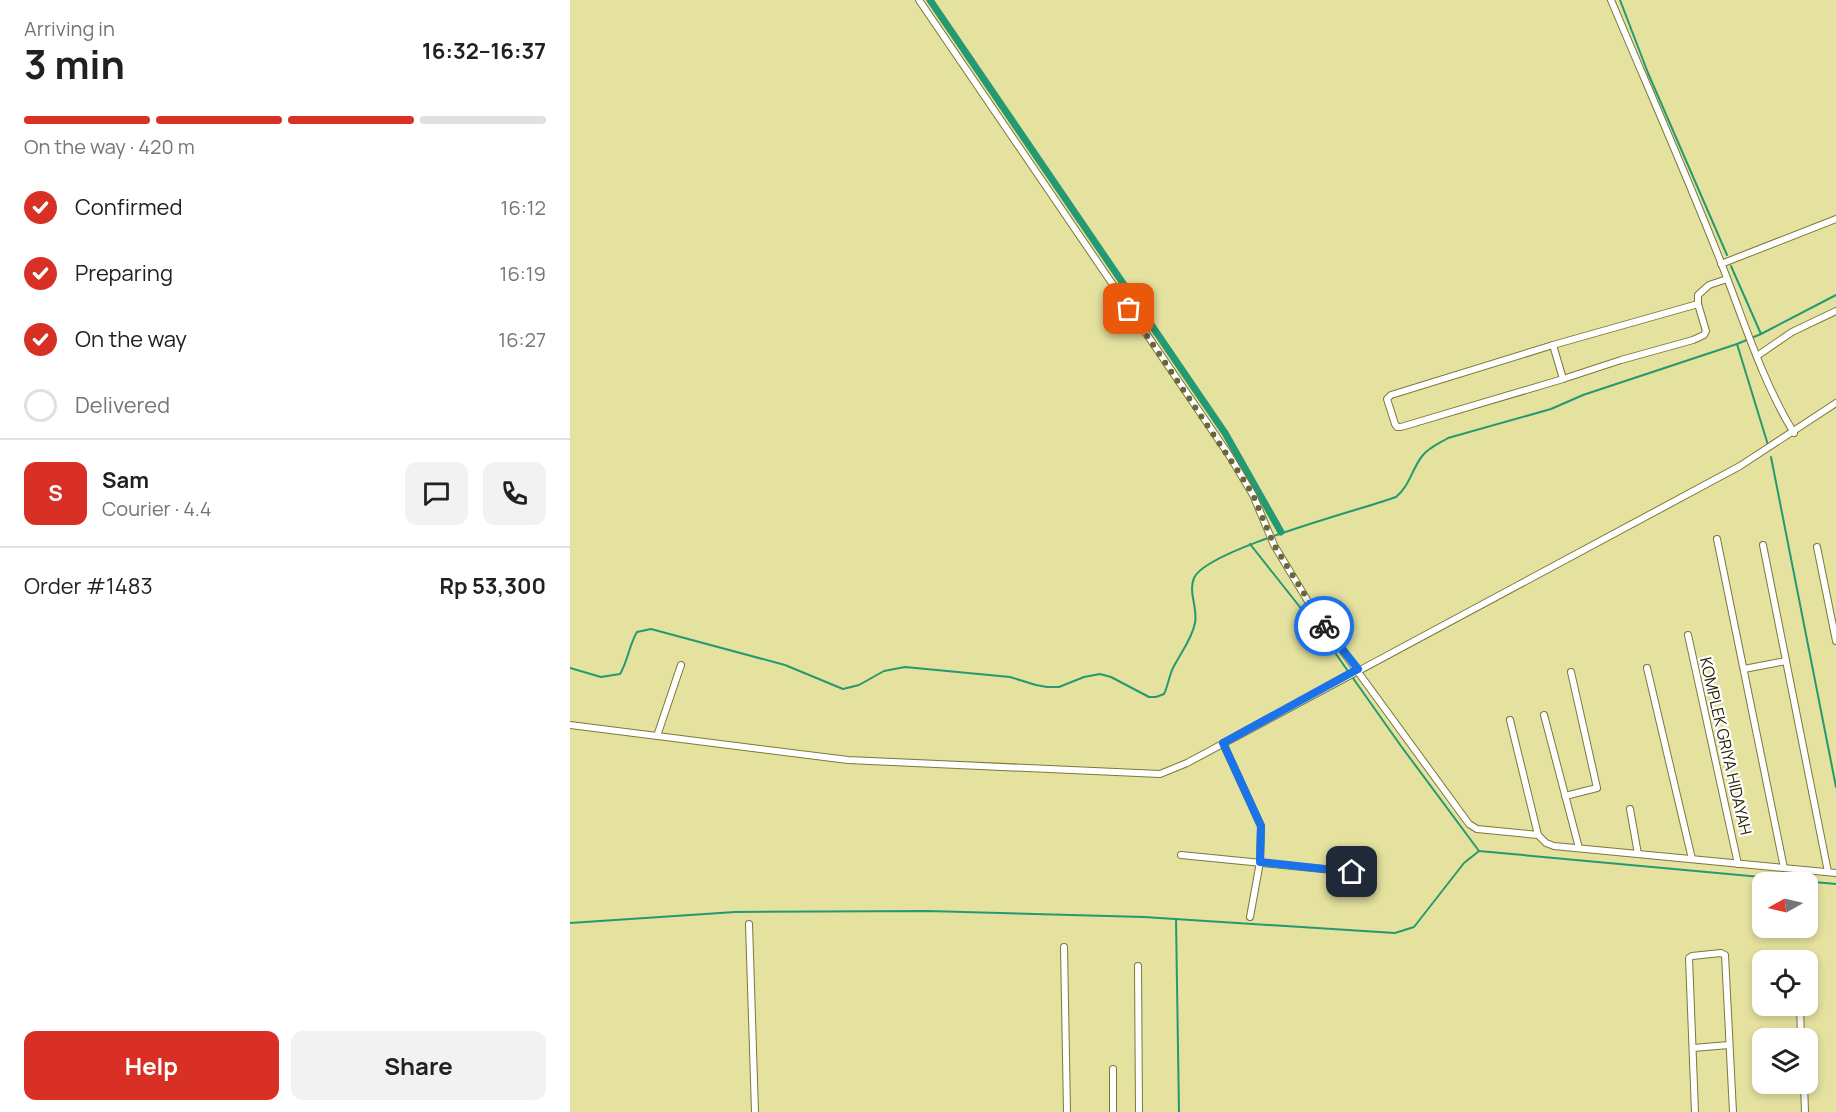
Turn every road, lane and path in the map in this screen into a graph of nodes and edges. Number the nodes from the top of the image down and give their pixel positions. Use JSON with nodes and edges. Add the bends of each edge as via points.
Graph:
{"nodes":[{"id":1,"x":919,"y":0,"type":"edge"},
{"id":2,"x":1611,"y":0,"type":"edge"},
{"id":3,"x":1836,"y":219,"type":"edge"},
{"id":4,"x":1721,"y":264,"type":"junction"},
{"id":5,"x":1727,"y":279,"type":"junction"},
{"id":6,"x":1698,"y":304,"type":"junction"},
{"id":7,"x":1836,"y":311,"type":"edge"},
{"id":8,"x":1553,"y":345,"type":"junction"},
{"id":9,"x":1757,"y":356,"type":"junction"},
{"id":10,"x":1563,"y":379,"type":"junction"},
{"id":11,"x":1836,"y":403,"type":"edge"},
{"id":12,"x":1794,"y":433,"type":"junction"},
{"id":13,"x":1717,"y":539,"type":"dead end"},
{"id":14,"x":1763,"y":545,"type":"dead end"},
{"id":15,"x":1817,"y":547,"type":"dead end"},
{"id":16,"x":1688,"y":635,"type":"dead end"},
{"id":17,"x":1836,"y":641,"type":"edge"},
{"id":18,"x":1786,"y":661,"type":"junction"},
{"id":19,"x":681,"y":664,"type":"dead end"},
{"id":20,"x":1647,"y":668,"type":"dead end"},
{"id":21,"x":1744,"y":669,"type":"junction"},
{"id":22,"x":1356,"y":671,"type":"junction"},
{"id":23,"x":1571,"y":672,"type":"dead end"},
{"id":24,"x":1544,"y":715,"type":"dead end"},
{"id":25,"x":1510,"y":720,"type":"dead end"},
{"id":26,"x":570,"y":725,"type":"edge"},
{"id":27,"x":657,"y":736,"type":"junction"},
{"id":28,"x":1223,"y":743,"type":"junction"},
{"id":29,"x":1565,"y":796,"type":"junction"},
{"id":30,"x":1630,"y":809,"type":"dead end"},
{"id":31,"x":1538,"y":835,"type":"junction"},
{"id":32,"x":1579,"y":848,"type":"junction"},
{"id":33,"x":1638,"y":854,"type":"junction"},
{"id":34,"x":1181,"y":855,"type":"dead end"},
{"id":35,"x":1692,"y":859,"type":"junction"},
{"id":36,"x":1260,"y":862,"type":"junction"},
{"id":37,"x":1738,"y":864,"type":"junction"},
{"id":38,"x":1784,"y":868,"type":"junction"},
{"id":39,"x":1352,"y":872,"type":"dead end"},
{"id":40,"x":1828,"y":872,"type":"junction"},
{"id":41,"x":1836,"y":873,"type":"edge"},
{"id":42,"x":1250,"y":917,"type":"dead end"},
{"id":43,"x":749,"y":924,"type":"dead end"},
{"id":44,"x":1064,"y":947,"type":"dead end"},
{"id":45,"x":1138,"y":966,"type":"dead end"},
{"id":46,"x":1729,"y":1045,"type":"junction"},
{"id":47,"x":1693,"y":1048,"type":"junction"},
{"id":48,"x":1113,"y":1069,"type":"dead end"},
{"id":49,"x":1804,"y":1094,"type":"edge"},
{"id":50,"x":755,"y":1112,"type":"edge"},
{"id":51,"x":1067,"y":1112,"type":"edge"},
{"id":52,"x":1113,"y":1112,"type":"edge"},
{"id":53,"x":1139,"y":1112,"type":"edge"},
{"id":54,"x":1695,"y":1112,"type":"edge"},
{"id":55,"x":1733,"y":1112,"type":"edge"},
{"id":56,"x":1805,"y":1112,"type":"edge"}],
"edges":[{"from":1,"to":22,"type":"street","via":[[1229,455],[1253,495],[1274,545]]},
{"from":2,"to":4,"type":"street"},
{"from":3,"to":4,"type":"street"},
{"from":4,"to":5,"type":"street"},
{"from":5,"to":6,"type":"street","via":[[1703,289]]},
{"from":5,"to":9,"type":"street"},
{"from":6,"to":8,"type":"street"},
{"from":6,"to":10,"type":"street","via":[[1706,325],[1704,335]]},
{"from":7,"to":9,"type":"street","via":[[1792,332]]},
{"from":8,"to":10,"type":"street"},
{"from":8,"to":10,"type":"street","via":[[1388,397],[1395,424],[1401,427]]},
{"from":9,"to":12,"type":"street"},
{"from":11,"to":12,"type":"street"},
{"from":12,"to":22,"type":"street","via":[[1730,472]]},
{"from":13,"to":21,"type":"street"},
{"from":14,"to":18,"type":"street"},
{"from":15,"to":17,"type":"street"},
{"from":16,"to":37,"type":"street","name":"KOMPLEK GRIYA HIDAYAH"},
{"from":18,"to":21,"type":"street"},
{"from":18,"to":40,"type":"street"},
{"from":19,"to":27,"type":"street"},
{"from":20,"to":35,"type":"street"},
{"from":21,"to":38,"type":"street"},
{"from":22,"to":28,"type":"street"},
{"from":22,"to":31,"type":"street","via":[[1472,826]]},
{"from":23,"to":29,"type":"street","via":[[1597,788]]},
{"from":24,"to":29,"type":"street"},
{"from":25,"to":31,"type":"street"},
{"from":26,"to":27,"type":"street"},
{"from":27,"to":28,"type":"street","via":[[848,760],[1156,774],[1170,771]]},
{"from":28,"to":36,"type":"street","via":[[1261,826]]},
{"from":29,"to":32,"type":"street"},
{"from":30,"to":33,"type":"street"},
{"from":31,"to":32,"type":"street","via":[[1554,846]]},
{"from":32,"to":33,"type":"street"},
{"from":33,"to":35,"type":"street"},
{"from":34,"to":36,"type":"street"},
{"from":35,"to":37,"type":"street"},
{"from":36,"to":39,"type":"street"},
{"from":36,"to":42,"type":"street"},
{"from":37,"to":38,"type":"street"},
{"from":38,"to":40,"type":"street"},
{"from":40,"to":41,"type":"street"},
{"from":43,"to":50,"type":"street"},
{"from":44,"to":51,"type":"street"},
{"from":45,"to":53,"type":"street"},
{"from":46,"to":47,"type":"street"},
{"from":46,"to":47,"type":"street","via":[[1725,955],[1720,953],[1689,958]]},
{"from":46,"to":55,"type":"street"},
{"from":47,"to":54,"type":"street"},
{"from":48,"to":52,"type":"street"},
{"from":49,"to":56,"type":"street"}]}
